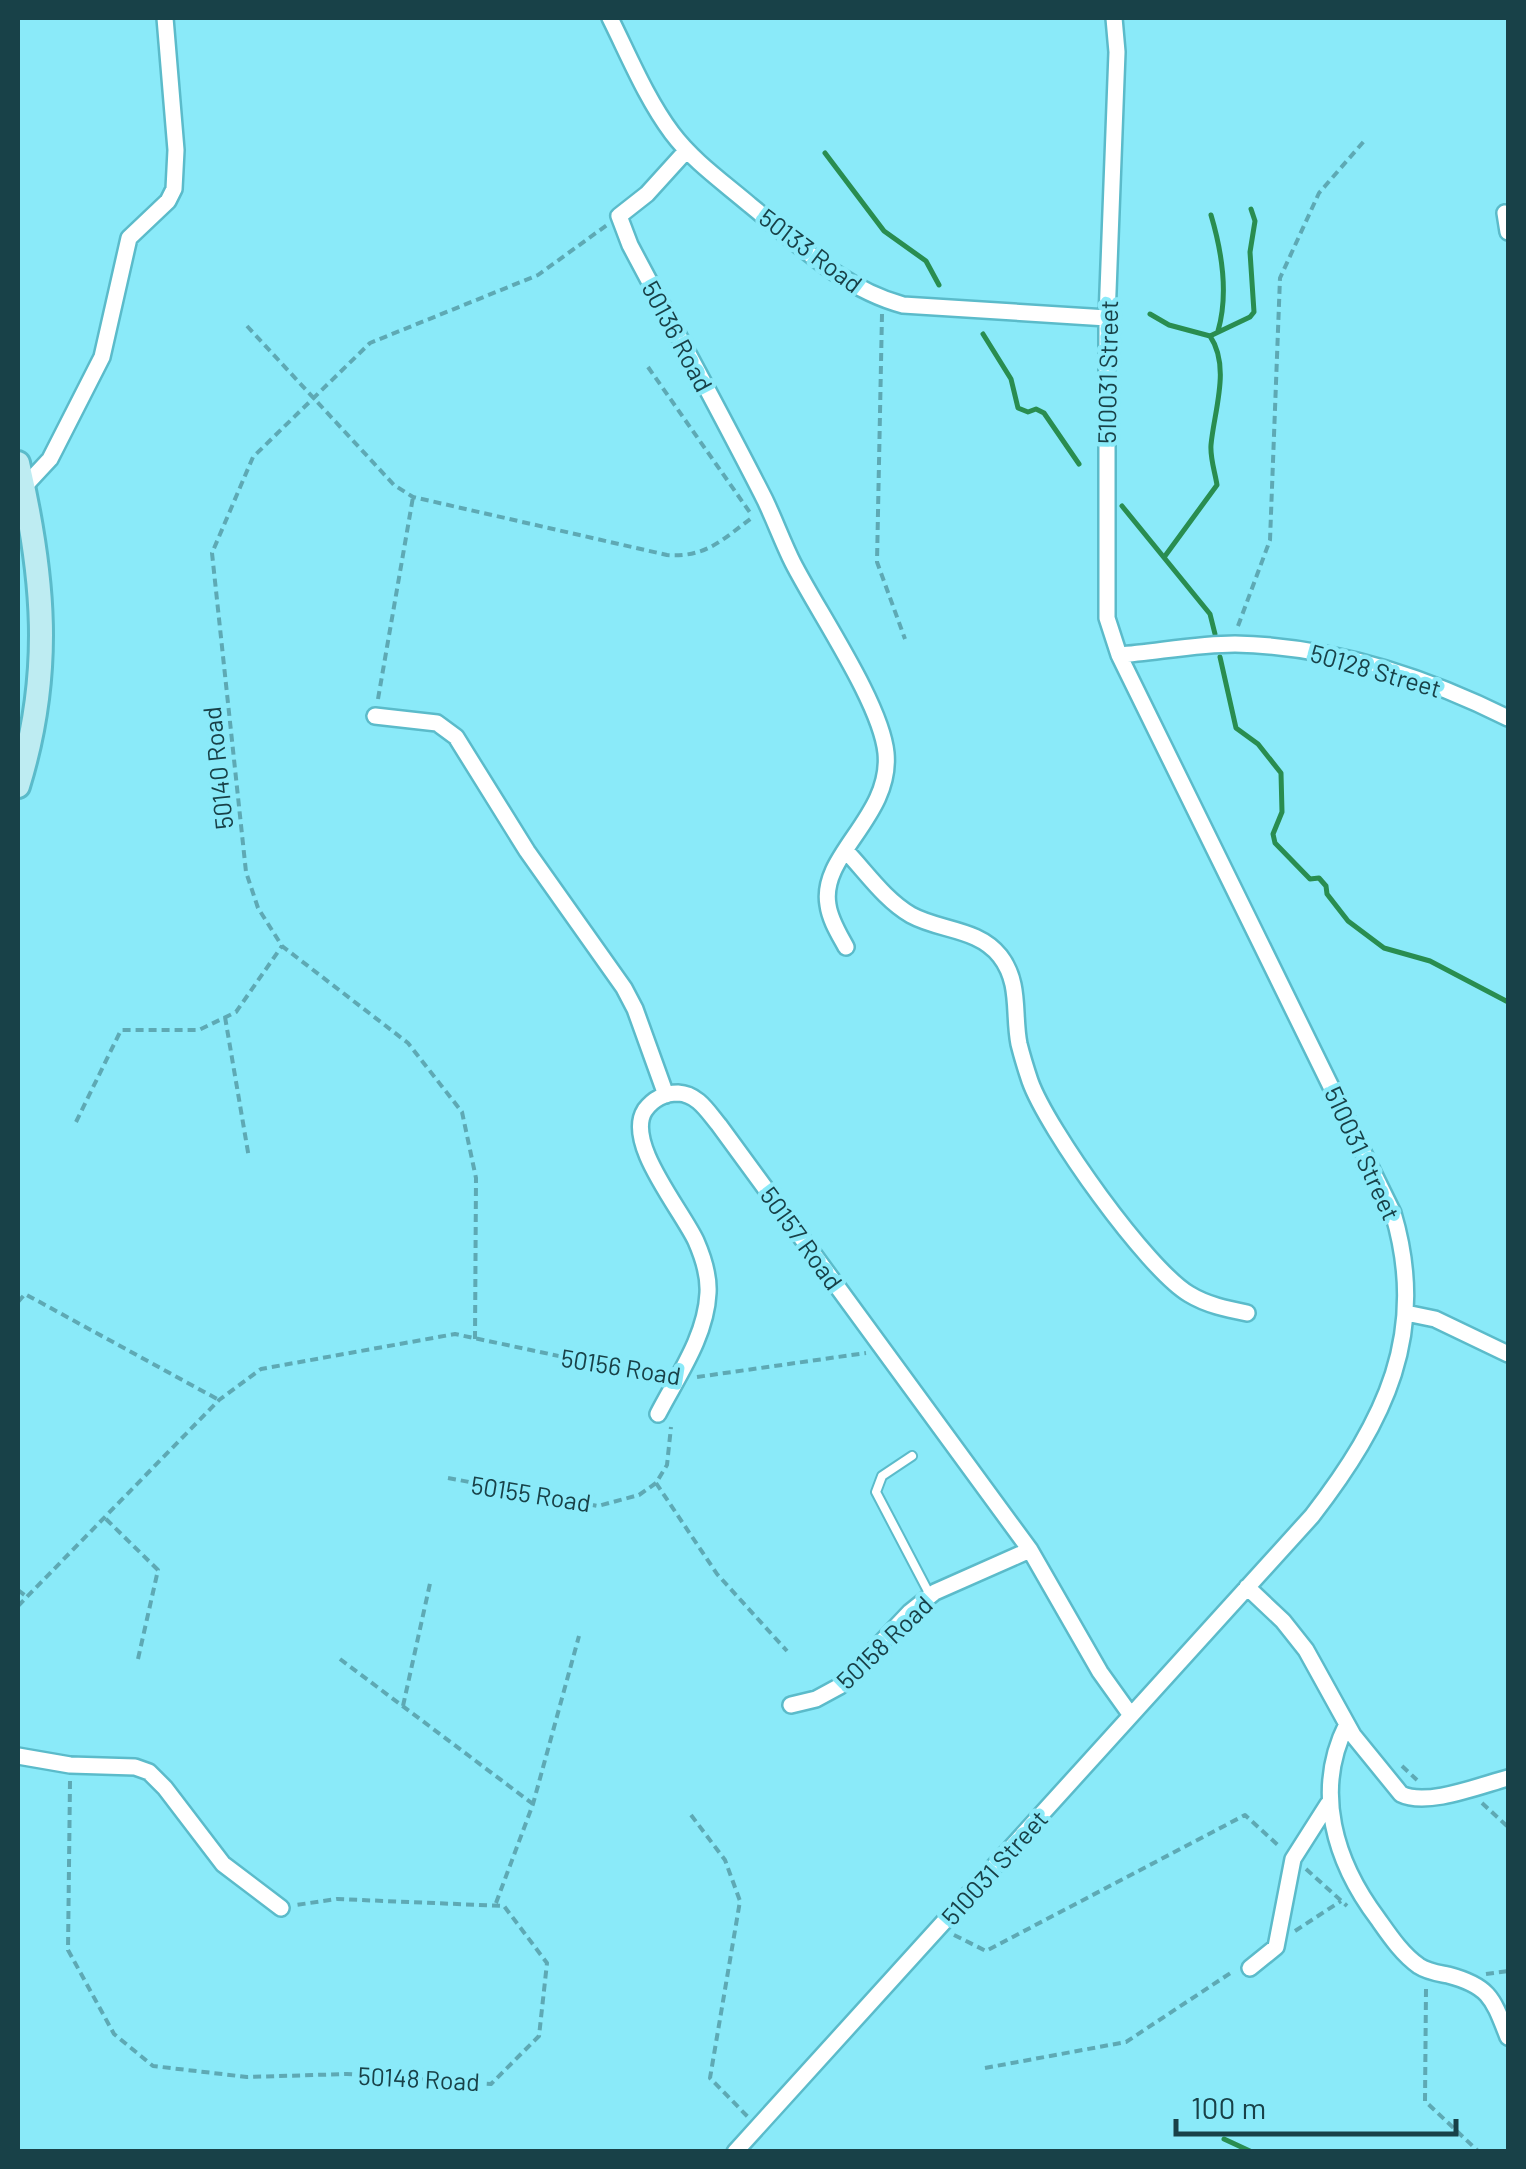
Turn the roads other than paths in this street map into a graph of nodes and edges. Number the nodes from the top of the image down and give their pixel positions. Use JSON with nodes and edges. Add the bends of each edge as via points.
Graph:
{"nodes":[{"id":1,"x":165,"y":18,"type":"edge"},
{"id":2,"x":610,"y":18,"type":"edge"},
{"id":3,"x":1114,"y":18,"type":"edge"},
{"id":4,"x":686,"y":151,"type":"junction"},
{"id":5,"x":1506,"y":213,"type":"dead end"},
{"id":6,"x":1508,"y":232,"type":"edge"},
{"id":7,"x":1107,"y":318,"type":"junction"},
{"id":8,"x":18,"y":463,"type":"edge"},
{"id":9,"x":23,"y":488,"type":"junction"},
{"id":10,"x":1119,"y":656,"type":"junction"},
{"id":11,"x":375,"y":716,"type":"road end"},
{"id":12,"x":1508,"y":718,"type":"edge"},
{"id":13,"x":18,"y":786,"type":"edge"},
{"id":14,"x":846,"y":851,"type":"junction"},
{"id":15,"x":846,"y":947,"type":"dead end"},
{"id":16,"x":666,"y":1096,"type":"junction"},
{"id":17,"x":1248,"y":1313,"type":"dead end"},
{"id":18,"x":1406,"y":1313,"type":"junction"},
{"id":19,"x":1508,"y":1354,"type":"edge"},
{"id":20,"x":665,"y":1414,"type":"road end"},
{"id":21,"x":912,"y":1456,"type":"dead end"},
{"id":22,"x":1030,"y":1550,"type":"junction"},
{"id":23,"x":1247,"y":1586,"type":"junction"},
{"id":24,"x":930,"y":1596,"type":"junction"},
{"id":25,"x":791,"y":1705,"type":"dead end"},
{"id":26,"x":1130,"y":1714,"type":"junction"},
{"id":27,"x":1347,"y":1724,"type":"junction"},
{"id":28,"x":18,"y":1756,"type":"edge"},
{"id":29,"x":1508,"y":1778,"type":"edge"},
{"id":30,"x":1328,"y":1804,"type":"junction"},
{"id":31,"x":281,"y":1908,"type":"road end"},
{"id":32,"x":1250,"y":1968,"type":"dead end"},
{"id":33,"x":1508,"y":2037,"type":"edge"},
{"id":34,"x":735,"y":2152,"type":"edge"}],
"edges":[{"from":1,"to":9,"type":"street","via":[[174,189],[129,238],[102,357],[50,458]]},
{"from":2,"to":4,"type":"street","name":"50133 Road"},
{"from":3,"to":7,"type":"street","name":"510031 Street"},
{"from":4,"to":7,"type":"street","name":"50133 Road","via":[[822,264],[882,300]]},
{"from":4,"to":14,"type":"street","name":"50136 Road","via":[[619,216],[868,700],[886,771],[878,800]]},
{"from":5,"to":6,"type":"street"},
{"from":7,"to":10,"type":"street","name":"510031 Street","via":[[1107,618]]},
{"from":8,"to":9,"type":"street"},
{"from":9,"to":13,"type":"street","via":[[43,659]]},
{"from":10,"to":12,"type":"street","name":"50128 Street","via":[[1230,644],[1296,648],[1431,682]]},
{"from":10,"to":18,"type":"street","name":"510031 Street","via":[[1393,1213],[1405,1252]]},
{"from":11,"to":16,"type":"street","via":[[437,723],[456,737],[624,988]]},
{"from":14,"to":15,"type":"street","name":"50136 Road","via":[[831,876],[828,904]]},
{"from":14,"to":17,"type":"street","via":[[906,912],[976,938],[1000,956],[1016,991],[1019,1043],[1031,1085],[1095,1186],[1174,1283],[1205,1302]]},
{"from":16,"to":20,"type":"street","via":[[640,1118],[642,1146],[696,1242],[708,1292],[702,1327]]},
{"from":16,"to":22,"type":"street","name":"50157 Road","via":[[688,1095],[720,1125]]},
{"from":18,"to":19,"type":"street","via":[[1436,1318]]},
{"from":18,"to":23,"type":"street","name":"510031 Street","via":[[1380,1412],[1348,1468]]},
{"from":21,"to":24,"type":"lane","via":[[882,1476],[876,1492]]},
{"from":22,"to":24,"type":"street","name":"50158 Road"},
{"from":22,"to":26,"type":"street"},
{"from":23,"to":26,"type":"street","name":"510031 Street"},
{"from":23,"to":27,"type":"street","via":[[1306,1650]]},
{"from":24,"to":25,"type":"street","name":"50158 Road","via":[[840,1686]]},
{"from":26,"to":34,"type":"street","name":"510031 Street"},
{"from":27,"to":29,"type":"street","via":[[1410,1798]]},
{"from":27,"to":30,"type":"street"},
{"from":28,"to":31,"type":"street","via":[[148,1772],[222,1864]]},
{"from":30,"to":32,"type":"street","via":[[1294,1858],[1278,1941]]},
{"from":30,"to":33,"type":"street","via":[[1343,1863],[1367,1905],[1422,1968],[1488,1992]]}]}
